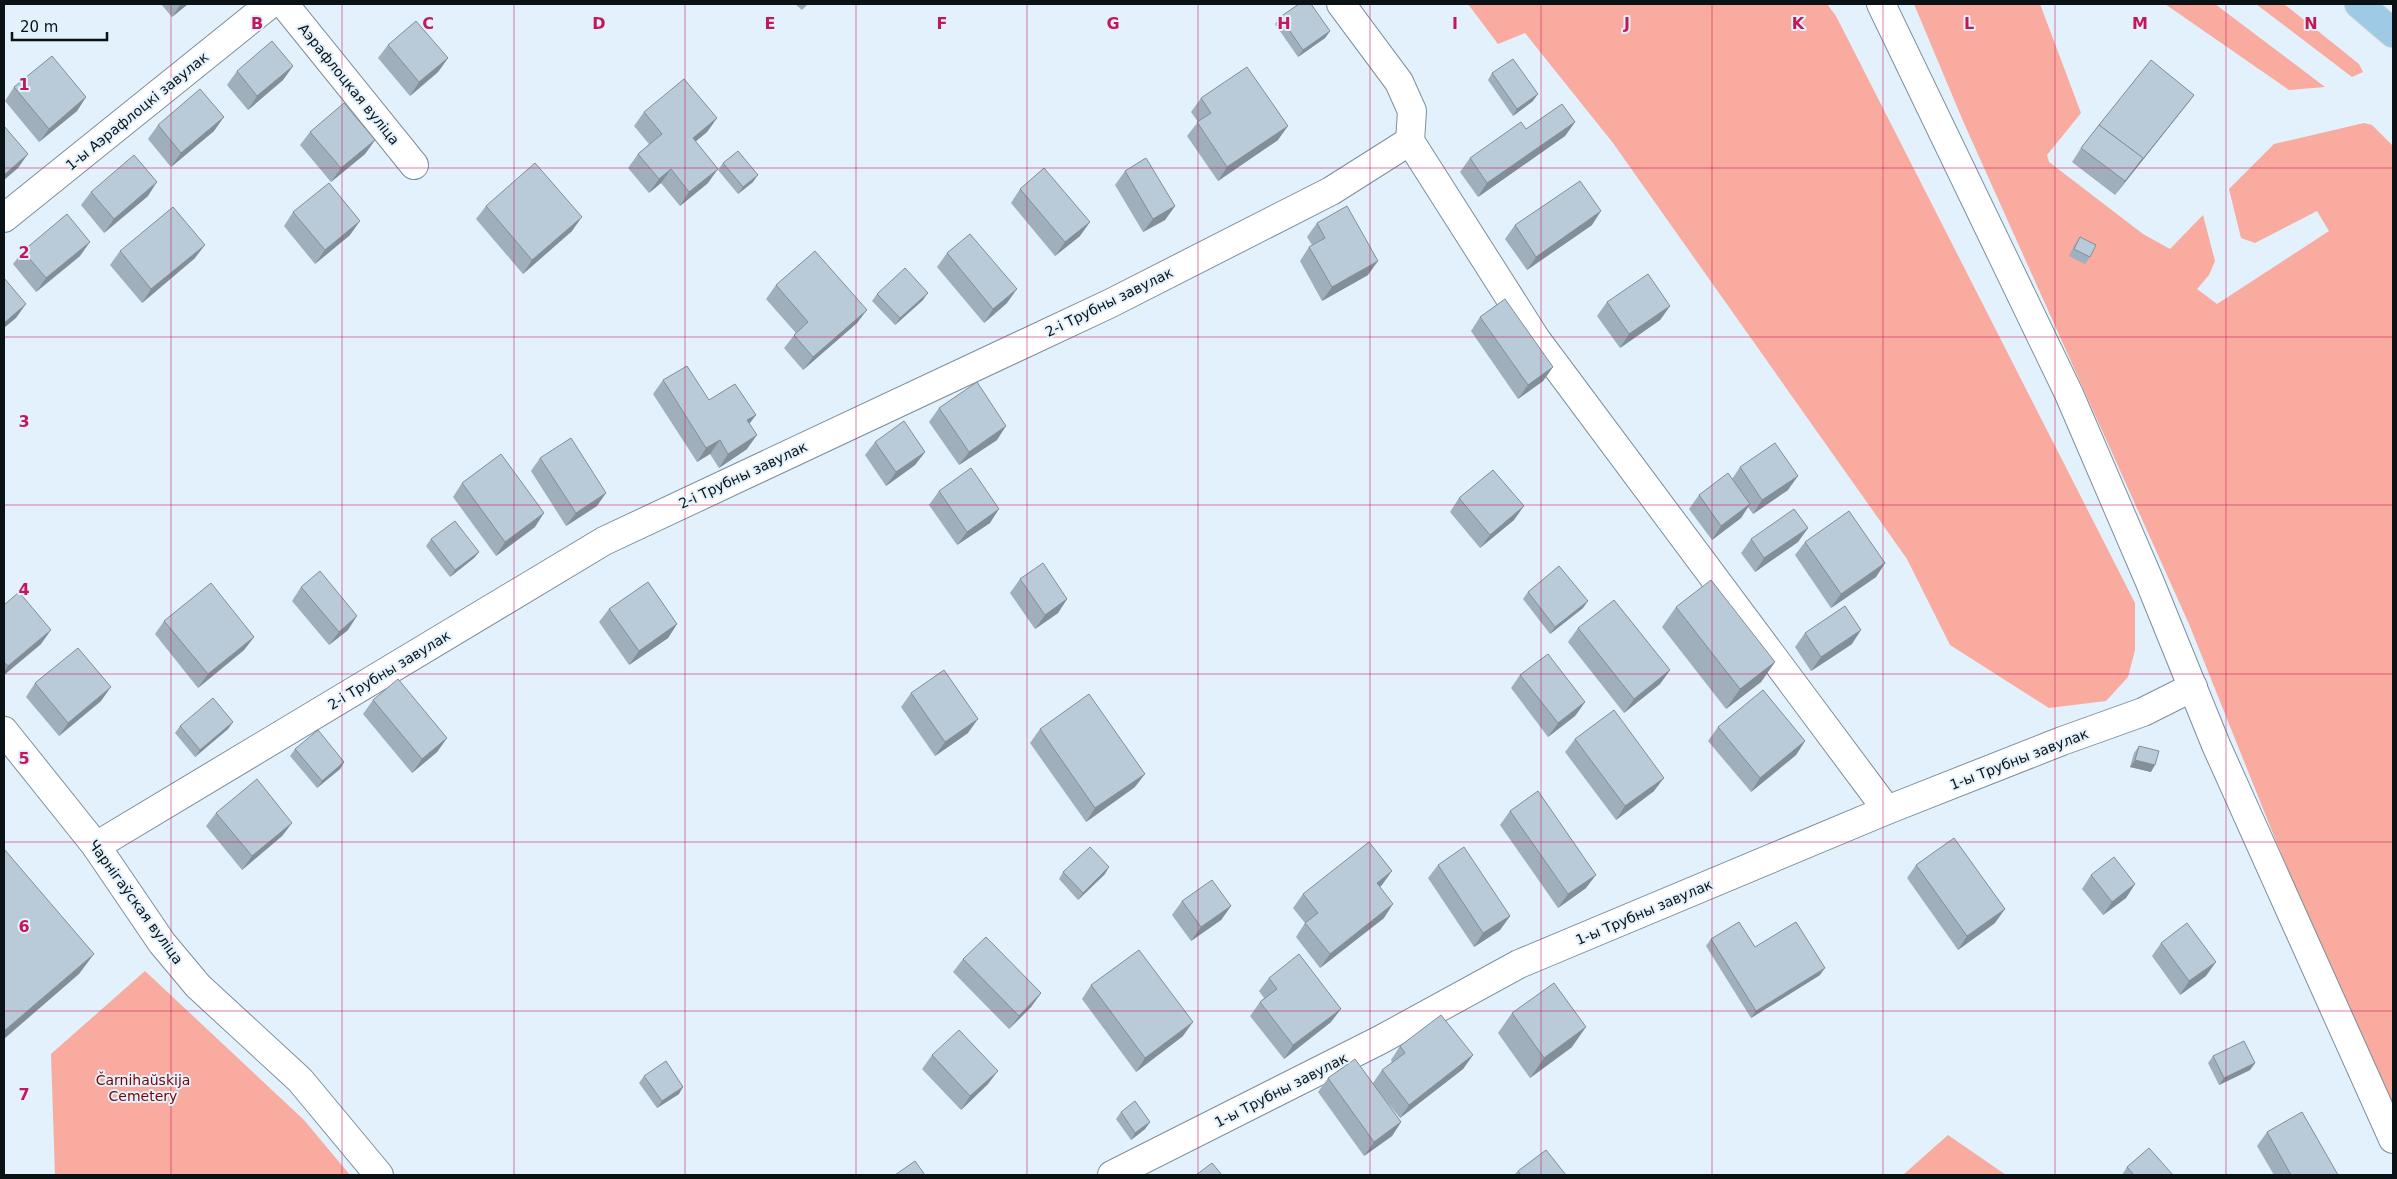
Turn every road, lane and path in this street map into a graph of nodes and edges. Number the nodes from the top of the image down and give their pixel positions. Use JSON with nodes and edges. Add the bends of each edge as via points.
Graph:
{"nodes":[{"id":1,"x":270,"y":4,"type":"edge"},
{"id":2,"x":284,"y":4,"type":"edge"},
{"id":3,"x":1341,"y":4,"type":"edge"},
{"id":4,"x":1881,"y":4,"type":"edge"},
{"id":5,"x":2359,"y":4,"type":"edge"},
{"id":6,"x":2393,"y":33,"type":"edge"},
{"id":7,"x":1410,"y":141,"type":"junction"},
{"id":8,"x":414,"y":165,"type":"dead end"},
{"id":9,"x":4,"y":218,"type":"edge"},
{"id":10,"x":2193,"y":687,"type":"junction"},
{"id":11,"x":4,"y":731,"type":"edge"},
{"id":12,"x":1887,"y":810,"type":"junction"},
{"id":13,"x":96,"y":846,"type":"junction"},
{"id":14,"x":2393,"y":1139,"type":"edge"},
{"id":15,"x":379,"y":1175,"type":"edge"},
{"id":16,"x":1112,"y":1175,"type":"edge"}],
"edges":[{"from":1,"to":9,"type":"street","name":"1-ы Аэрафлоцкі завулак"},
{"from":2,"to":8,"type":"street","name":"Аэрафлоцкая вуліца"},
{"from":3,"to":7,"type":"street","via":[[1399,82],[1412,111]]},
{"from":4,"to":10,"type":"street","via":[[2069,394]]},
{"from":5,"to":6,"type":"main road"},
{"from":7,"to":12,"type":"street","via":[[1536,339]]},
{"from":7,"to":13,"type":"street","name":"2-і Трубны завулак","via":[[1331,191],[1111,303],[604,541]]},
{"from":10,"to":12,"type":"street","name":"1-ы Трубны завулак","via":[[2143,712]]},
{"from":10,"to":14,"type":"street"},
{"from":11,"to":13,"type":"street","name":"Чарнігаўская вуліца"},
{"from":12,"to":16,"type":"street","name":"1-ы Трубны завулак","via":[[1520,964],[1380,1040]]},
{"from":13,"to":15,"type":"street","name":"Чарнігаўская вуліца","via":[[162,943],[198,986],[300,1080]]}]}
